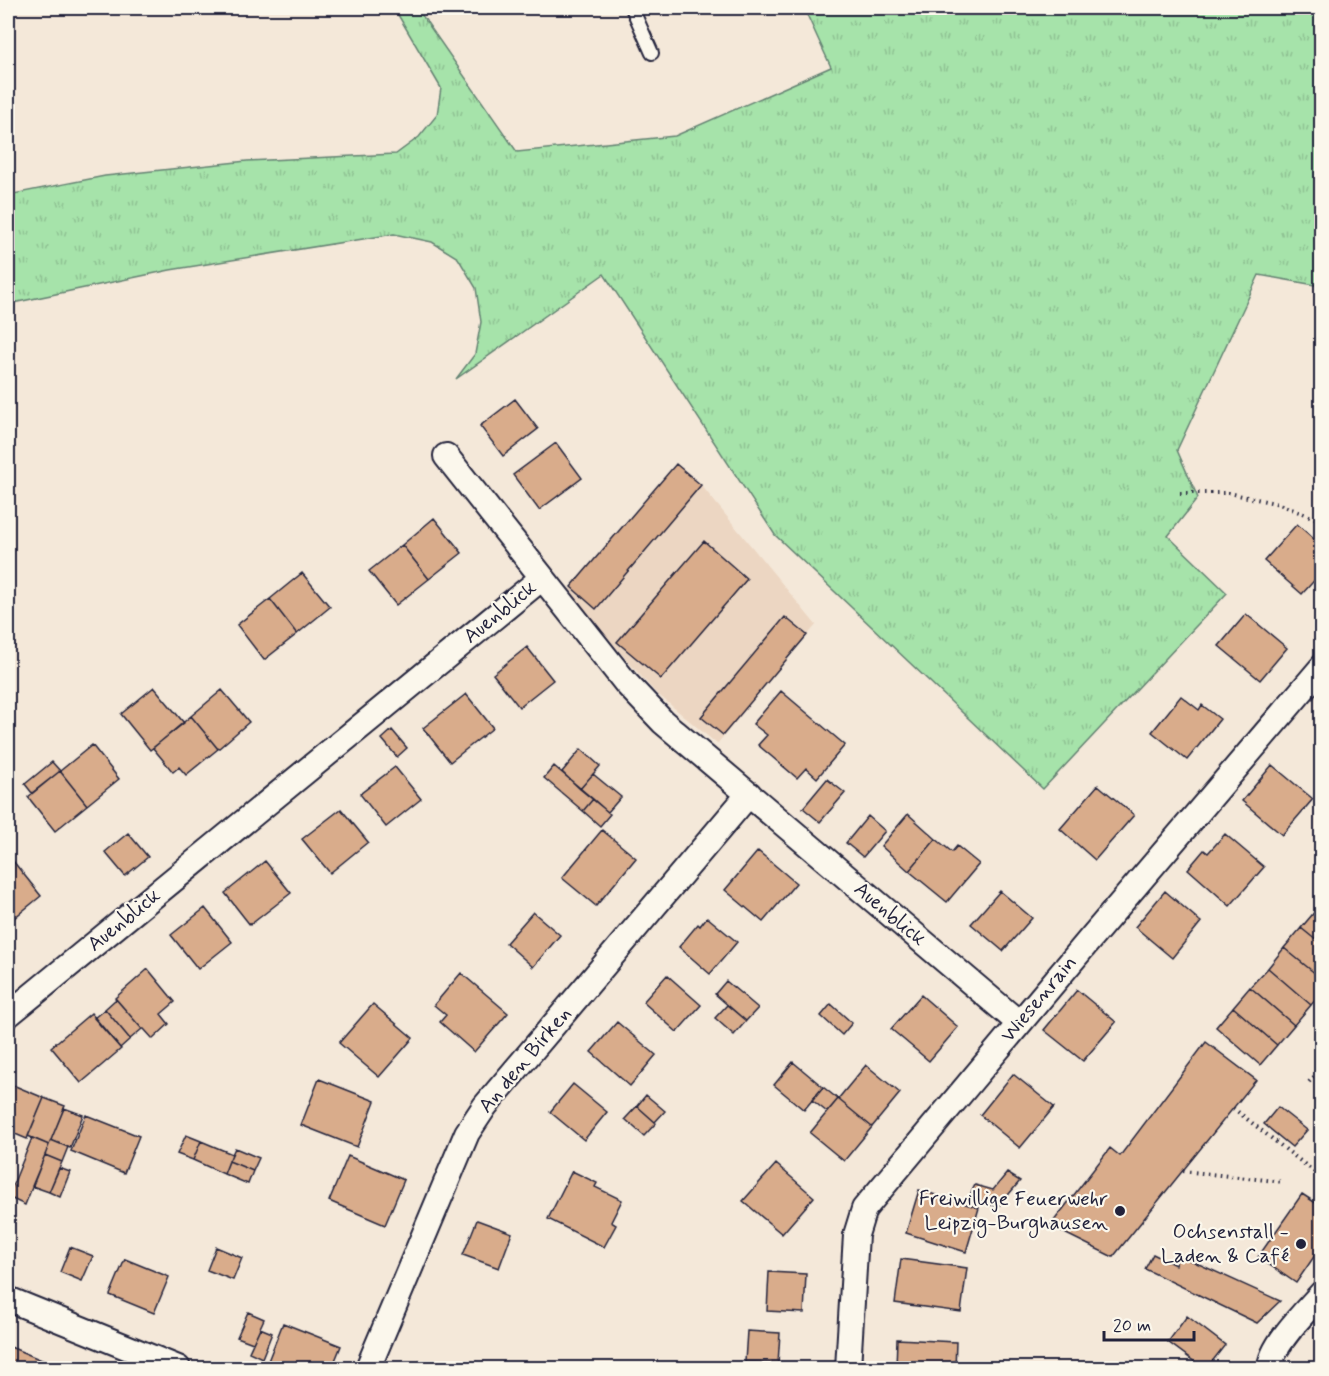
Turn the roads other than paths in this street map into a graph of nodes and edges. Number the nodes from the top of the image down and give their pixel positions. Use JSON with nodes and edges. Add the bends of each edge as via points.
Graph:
{"nodes":[{"id":1,"x":632,"y":8,"type":"edge"},
{"id":2,"x":652,"y":53,"type":"dead end"},
{"id":3,"x":446,"y":456,"type":"dead end"},
{"id":4,"x":542,"y":578,"type":"junction"},
{"id":5,"x":1322,"y":667,"type":"edge"},
{"id":6,"x":748,"y":794,"type":"junction"},
{"id":7,"x":8,"y":1015,"type":"edge"},
{"id":8,"x":1019,"y":1023,"type":"junction"},
{"id":9,"x":1322,"y":1293,"type":"edge"},
{"id":10,"x":8,"y":1299,"type":"edge"},
{"id":11,"x":178,"y":1368,"type":"edge"},
{"id":12,"x":368,"y":1368,"type":"edge"},
{"id":13,"x":848,"y":1368,"type":"edge"},
{"id":14,"x":1270,"y":1368,"type":"edge"}],
"edges":[{"from":1,"to":2,"type":"lane"},
{"from":3,"to":4,"type":"street"},
{"from":4,"to":6,"type":"street","name":"Auenblick","via":[[626,683],[663,722]]},
{"from":4,"to":7,"type":"street","name":"Auenblick"},
{"from":5,"to":8,"type":"street","name":"Wiesenrain"},
{"from":6,"to":8,"type":"street","name":"Auenblick"},
{"from":6,"to":12,"type":"street","name":"An den Birken","via":[[467,1133]]},
{"from":8,"to":13,"type":"street","name":"Wiesenrain","via":[[864,1209],[856,1234]]},
{"from":9,"to":14,"type":"street","via":[[1280,1344]]},
{"from":10,"to":11,"type":"street"}]}
